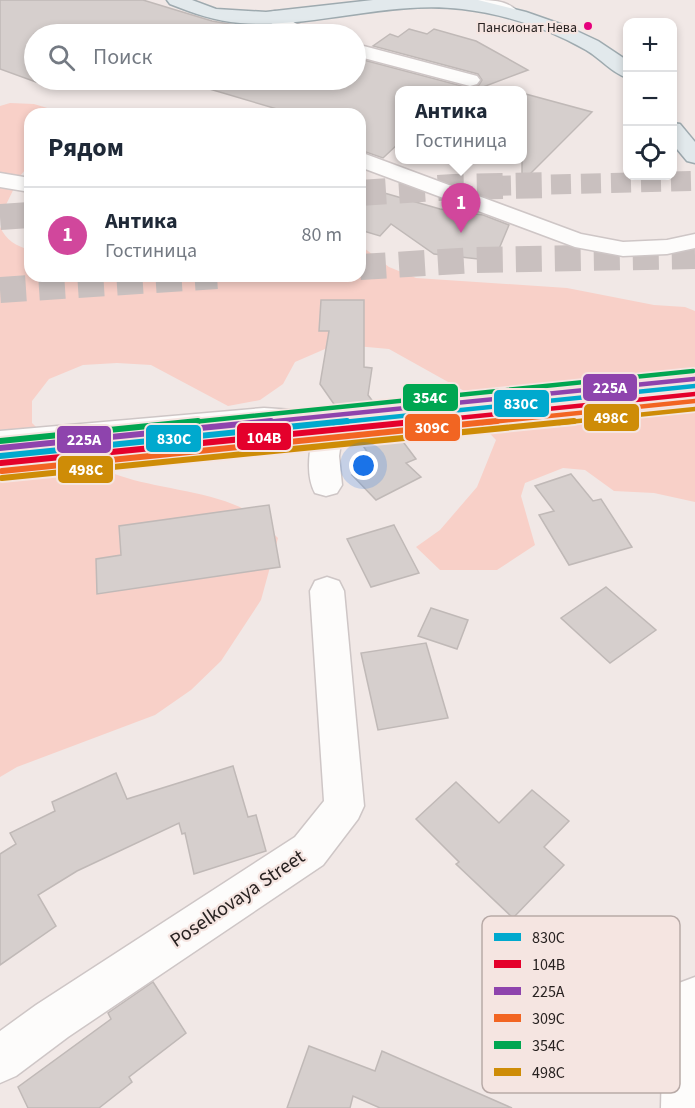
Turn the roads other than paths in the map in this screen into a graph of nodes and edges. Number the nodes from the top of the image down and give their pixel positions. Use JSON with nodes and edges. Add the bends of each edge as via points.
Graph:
{"nodes":[{"id":1,"x":176,"y":0,"type":"edge"},
{"id":2,"x":370,"y":0,"type":"edge"},
{"id":3,"x":484,"y":0,"type":"edge"},
{"id":4,"x":431,"y":1,"type":"edge"},
{"id":5,"x":507,"y":10,"type":"junction"},
{"id":6,"x":325,"y":11,"type":"junction"},
{"id":7,"x":275,"y":17,"type":"junction"},
{"id":8,"x":285,"y":24,"type":"edge"},
{"id":9,"x":366,"y":53,"type":"edge"},
{"id":10,"x":623,"y":69,"type":"edge"},
{"id":11,"x":470,"y":80,"type":"dead end"},
{"id":12,"x":677,"y":135,"type":"edge"},
{"id":13,"x":695,"y":156,"type":"edge"},
{"id":14,"x":366,"y":161,"type":"edge"},
{"id":15,"x":695,"y":241,"type":"edge"},
{"id":16,"x":0,"y":442,"type":"edge"},
{"id":17,"x":326,"y":485,"type":"dead end"},
{"id":18,"x":327,"y":591,"type":"dead end"},
{"id":19,"x":695,"y":999,"type":"edge"},
{"id":20,"x":0,"y":1060,"type":"edge"},
{"id":21,"x":685,"y":1108,"type":"edge"}],
"edges":[{"from":1,"to":7,"type":"main road","via":[[215,14]]},
{"from":2,"to":6,"type":"street"},
{"from":3,"to":5,"type":"street"},
{"from":4,"to":5,"type":"main road"},
{"from":4,"to":6,"type":"main road"},
{"from":5,"to":10,"type":"main road","via":[[579,39]]},
{"from":6,"to":7,"type":"main road"},
{"from":7,"to":8,"type":"street"},
{"from":9,"to":11,"type":"street"},
{"from":12,"to":13,"type":"main road"},
{"from":14,"to":15,"type":"street","via":[[591,244],[623,249]]},
{"from":16,"to":17,"type":"street","via":[[264,418],[308,421],[321,426],[327,436]]},
{"from":18,"to":20,"type":"street","name":"Poselkovaya Street","via":[[344,806],[309,851],[52,1021]]},
{"from":19,"to":21,"type":"street","via":[[686,1019]]}]}
